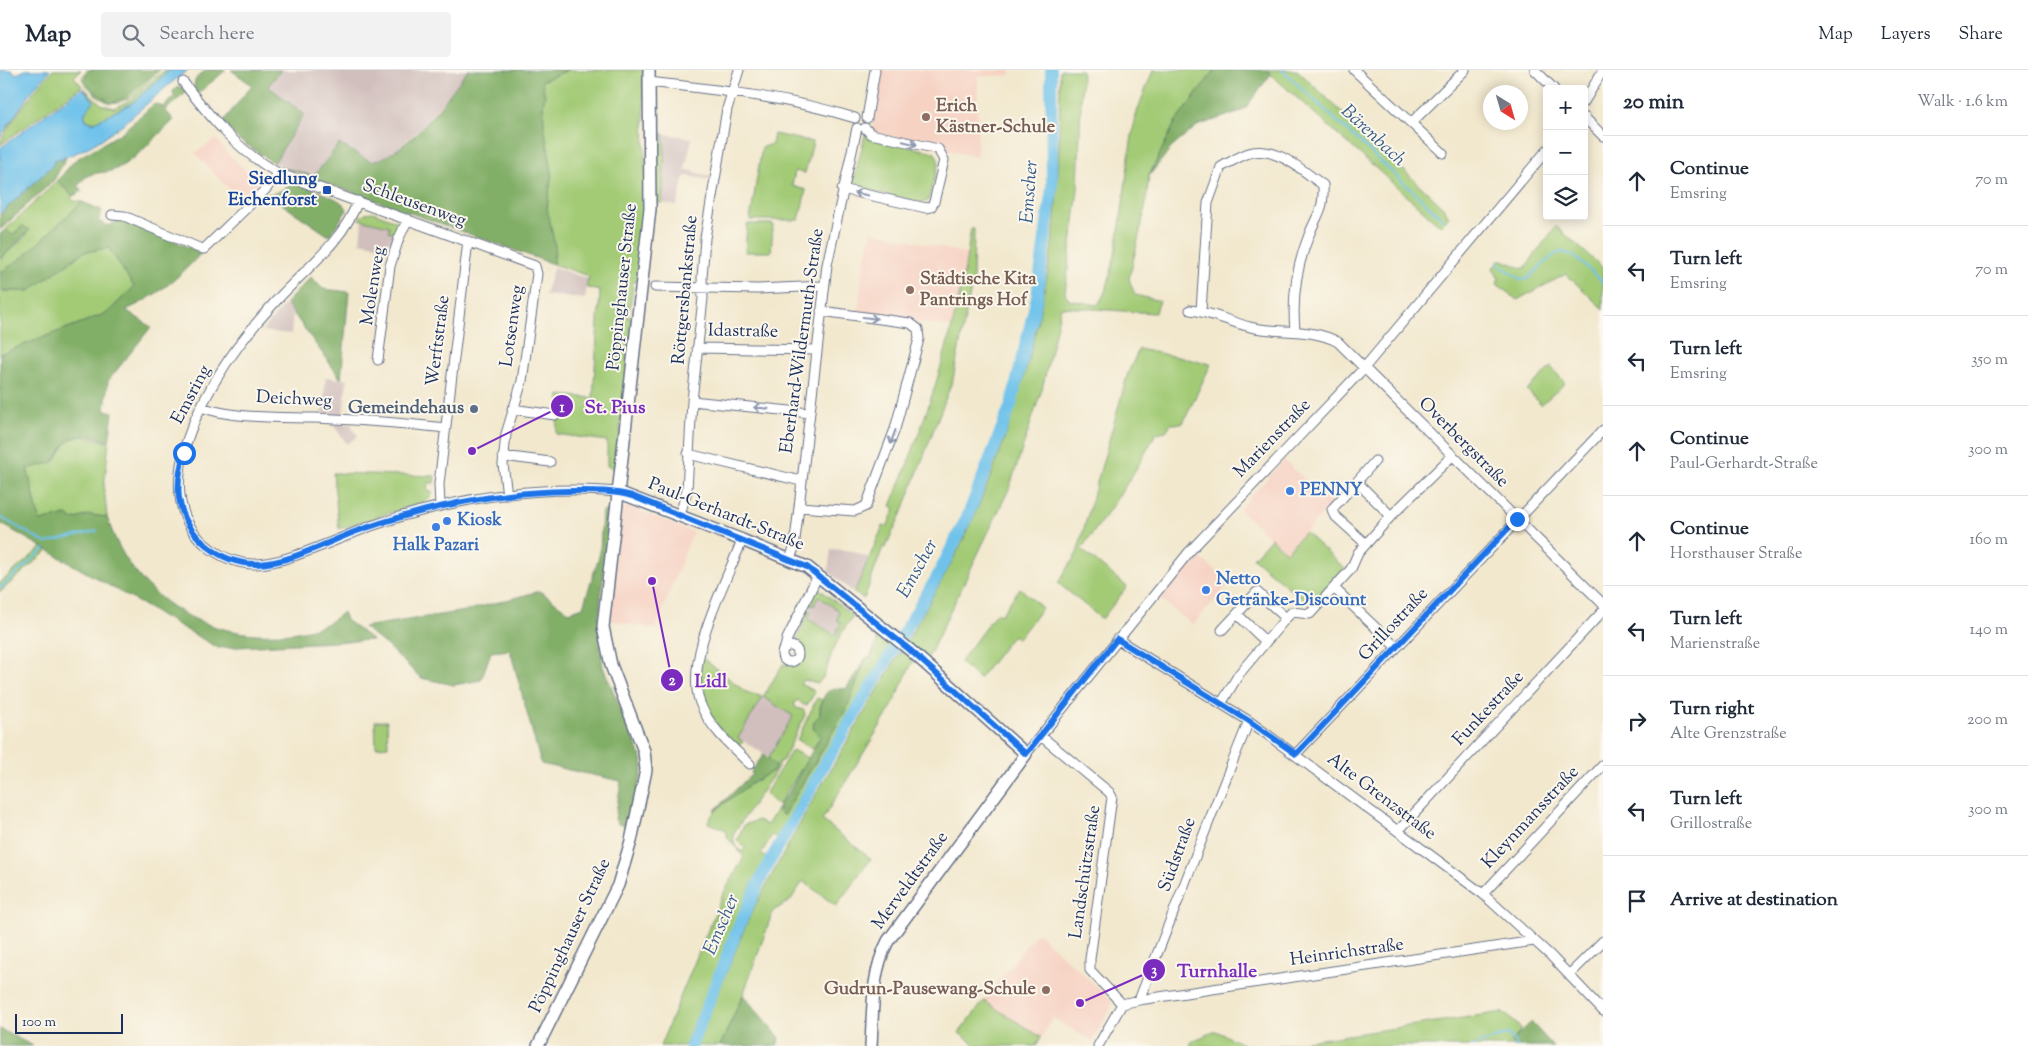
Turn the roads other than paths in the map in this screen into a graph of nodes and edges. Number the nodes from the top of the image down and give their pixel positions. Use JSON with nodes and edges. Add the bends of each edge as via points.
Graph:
{"nodes":[{"id":1,"x":649,"y":70,"type":"edge"},
{"id":2,"x":739,"y":70,"type":"edge"},
{"id":3,"x":875,"y":70,"type":"edge"},
{"id":4,"x":1465,"y":70,"type":"edge"},
{"id":5,"x":1535,"y":70,"type":"edge"},
{"id":6,"x":1603,"y":70,"type":"edge"},
{"id":7,"x":1357,"y":71,"type":"edge"},
{"id":8,"x":183,"y":82,"type":"dead end"},
{"id":9,"x":649,"y":82,"type":"junction"},
{"id":10,"x":1550,"y":85,"type":"edge"},
{"id":11,"x":734,"y":92,"type":"junction"},
{"id":12,"x":1588,"y":95,"type":"edge"},
{"id":13,"x":855,"y":118,"type":"junction"},
{"id":14,"x":867,"y":118,"type":"junction"},
{"id":15,"x":1588,"y":122,"type":"edge"},
{"id":16,"x":1411,"y":123,"type":"junction"},
{"id":17,"x":861,"y":128,"type":"junction"},
{"id":18,"x":1603,"y":136,"type":"edge"},
{"id":19,"x":1443,"y":153,"type":"dead end"},
{"id":20,"x":1543,"y":155,"type":"edge"},
{"id":21,"x":278,"y":173,"type":"junction"},
{"id":22,"x":842,"y":190,"type":"junction"},
{"id":23,"x":358,"y":201,"type":"junction"},
{"id":24,"x":112,"y":215,"type":"dead end"},
{"id":25,"x":408,"y":219,"type":"junction"},
{"id":26,"x":468,"y":241,"type":"junction"},
{"id":27,"x":536,"y":268,"type":"joint"},
{"id":28,"x":655,"y":286,"type":"dead end"},
{"id":29,"x":824,"y":286,"type":"junction"},
{"id":30,"x":703,"y":289,"type":"junction"},
{"id":31,"x":1190,"y":310,"type":"dead end"},
{"id":32,"x":1201,"y":311,"type":"junction"},
{"id":33,"x":821,"y":312,"type":"junction"},
{"id":34,"x":1295,"y":330,"type":"junction"},
{"id":35,"x":697,"y":348,"type":"junction"},
{"id":36,"x":817,"y":350,"type":"junction"},
{"id":37,"x":378,"y":360,"type":"dead end"},
{"id":38,"x":1364,"y":368,"type":"junction"},
{"id":39,"x":692,"y":401,"type":"junction"},
{"id":40,"x":201,"y":407,"type":"junction"},
{"id":41,"x":512,"y":409,"type":"junction"},
{"id":42,"x":810,"y":413,"type":"junction"},
{"id":43,"x":555,"y":415,"type":"dead end"},
{"id":44,"x":446,"y":428,"type":"junction"},
{"id":45,"x":1603,"y":430,"type":"edge"},
{"id":46,"x":688,"y":454,"type":"junction"},
{"id":47,"x":1453,"y":455,"type":"junction"},
{"id":48,"x":503,"y":456,"type":"junction"},
{"id":49,"x":1375,"y":461,"type":"dead end"},
{"id":50,"x":550,"y":462,"type":"dead end"},
{"id":51,"x":801,"y":481,"type":"junction"},
{"id":52,"x":1354,"y":485,"type":"junction"},
{"id":53,"x":618,"y":492,"type":"junction"},
{"id":54,"x":507,"y":495,"type":"junction"},
{"id":55,"x":440,"y":506,"type":"junction"},
{"id":56,"x":799,"y":506,"type":"junction"},
{"id":57,"x":680,"y":515,"type":"junction"},
{"id":58,"x":1391,"y":516,"type":"junction"},
{"id":59,"x":1517,"y":519,"type":"junction"},
{"id":60,"x":742,"y":540,"type":"junction"},
{"id":61,"x":1366,"y":544,"type":"junction"},
{"id":62,"x":790,"y":559,"type":"junction"},
{"id":63,"x":818,"y":575,"type":"junction"},
{"id":64,"x":1334,"y":588,"type":"junction"},
{"id":65,"x":1603,"y":604,"type":"edge"},
{"id":66,"x":1603,"y":610,"type":"edge"},
{"id":67,"x":1236,"y":614,"type":"junction"},
{"id":68,"x":1286,"y":618,"type":"junction"},
{"id":69,"x":1222,"y":630,"type":"dead end"},
{"id":70,"x":1117,"y":639,"type":"junction"},
{"id":71,"x":1265,"y":640,"type":"junction"},
{"id":72,"x":1396,"y":647,"type":"junction"},
{"id":73,"x":785,"y":648,"type":"dead end"},
{"id":74,"x":1221,"y":704,"type":"junction"},
{"id":75,"x":1249,"y":721,"type":"junction"},
{"id":76,"x":1040,"y":736,"type":"junction"},
{"id":77,"x":1026,"y":754,"type":"junction"},
{"id":78,"x":1296,"y":754,"type":"junction"},
{"id":79,"x":750,"y":764,"type":"dead end"},
{"id":80,"x":1603,"y":765,"type":"edge"},
{"id":81,"x":1399,"y":830,"type":"junction"},
{"id":82,"x":1483,"y":894,"type":"junction"},
{"id":83,"x":1534,"y":941,"type":"junction"},
{"id":84,"x":1603,"y":941,"type":"edge"},
{"id":85,"x":1569,"y":975,"type":"junction"},
{"id":86,"x":1139,"y":1000,"type":"junction"},
{"id":87,"x":1122,"y":1004,"type":"junction"},
{"id":88,"x":1603,"y":1010,"type":"edge"},
{"id":89,"x":538,"y":1046,"type":"edge"},
{"id":90,"x":871,"y":1046,"type":"edge"},
{"id":91,"x":1098,"y":1046,"type":"edge"}],
"edges":[{"from":1,"to":9,"type":"main road","name":"Pöppinghauser Straße"},
{"from":2,"to":11,"type":"street","name":"Röttgersbankstraße"},
{"from":3,"to":14,"type":"street"},
{"from":4,"to":16,"type":"street"},
{"from":5,"to":10,"type":"street"},
{"from":6,"to":12,"type":"street"},
{"from":7,"to":16,"type":"street"},
{"from":8,"to":21,"type":"street","name":"Schleusenweg","via":[[235,144]]},
{"from":9,"to":11,"type":"street"},
{"from":9,"to":53,"type":"main road","name":"Pöppinghauser Straße","via":[[650,209]]},
{"from":11,"to":13,"type":"street"},
{"from":11,"to":30,"type":"street","name":"Röttgersbankstraße","via":[[727,109],[706,238]]},
{"from":13,"to":14,"type":"street","via":[[861,114]]},
{"from":13,"to":17,"type":"street","via":[[854,123]]},
{"from":14,"to":17,"type":"street"},
{"from":15,"to":18,"type":"street"},
{"from":16,"to":19,"type":"street"},
{"from":17,"to":22,"type":"street","name":"Eberhard-Wildermuth-Straße"},
{"from":17,"to":22,"type":"street","one_way":true,"via":[[871,134],[938,149],[944,160],[934,202],[926,208]]},
{"from":20,"to":38,"type":"street","name":"Marienstraße"},
{"from":21,"to":23,"type":"street","name":"Schleusenweg"},
{"from":21,"to":24,"type":"street","via":[[266,189],[204,249],[124,216]]},
{"from":22,"to":29,"type":"street","name":"Eberhard-Wildermuth-Straße"},
{"from":23,"to":25,"type":"street","name":"Schleusenweg"},
{"from":23,"to":40,"type":"street","name":"Emsring","via":[[337,239],[264,315],[221,373]]},
{"from":25,"to":26,"type":"street","name":"Schleusenweg"},
{"from":25,"to":37,"type":"street","name":"Molenweg","via":[[390,266]]},
{"from":26,"to":27,"type":"street","name":"Schleusenweg","via":[[533,264]]},
{"from":26,"to":44,"type":"street","name":"Werftstraße"},
{"from":27,"to":41,"type":"street","name":"Lotsenweg","via":[[520,388]]},
{"from":28,"to":30,"type":"street"},
{"from":29,"to":30,"type":"street"},
{"from":29,"to":33,"type":"street","name":"Eberhard-Wildermuth-Straße"},
{"from":30,"to":35,"type":"street","name":"Röttgersbankstraße"},
{"from":31,"to":32,"type":"street","name":"Overbergstraße"},
{"from":32,"to":34,"type":"street","name":"Overbergstraße","via":[[1252,327]]},
{"from":32,"to":34,"type":"street","via":[[1208,203],[1221,167],[1252,152],[1266,152],[1279,155],[1323,185],[1324,203],[1308,236],[1296,280]]},
{"from":33,"to":36,"type":"street","name":"Eberhard-Wildermuth-Straße"},
{"from":33,"to":56,"type":"street","one_way":true,"via":[[910,323],[918,329],[919,339],[898,421],[866,506],[855,511]]},
{"from":34,"to":38,"type":"street","name":"Overbergstraße","via":[[1328,336]]},
{"from":35,"to":36,"type":"street","name":"Idastraße"},
{"from":35,"to":39,"type":"street","name":"Röttgersbankstraße"},
{"from":36,"to":42,"type":"street","name":"Eberhard-Wildermuth-Straße"},
{"from":38,"to":47,"type":"street","name":"Overbergstraße"},
{"from":38,"to":70,"type":"street","name":"Marienstraße","via":[[1189,552]]},
{"from":42,"to":39,"type":"street","one_way":true},
{"from":39,"to":46,"type":"street","name":"Röttgersbankstraße"},
{"from":40,"to":44,"type":"street","name":"Deichweg","via":[[263,416],[384,421]]},
{"from":40,"to":55,"type":"street","name":"Emsring","via":[[182,458],[179,498],[195,534],[230,560],[254,564],[273,562],[375,525]]},
{"from":41,"to":43,"type":"street"},
{"from":41,"to":48,"type":"street","name":"Lotsenweg"},
{"from":42,"to":51,"type":"street","name":"Eberhard-Wildermuth-Straße"},
{"from":44,"to":55,"type":"street","name":"Werftstraße","via":[[439,484]]},
{"from":45,"to":59,"type":"street","name":"Grillostraße"},
{"from":46,"to":51,"type":"street"},
{"from":46,"to":57,"type":"street","name":"Röttgersbankstraße","via":[[687,490]]},
{"from":47,"to":58,"type":"street"},
{"from":47,"to":59,"type":"street","name":"Overbergstraße"},
{"from":48,"to":50,"type":"street"},
{"from":48,"to":54,"type":"street","name":"Lotsenweg"},
{"from":49,"to":52,"type":"street"},
{"from":51,"to":56,"type":"street","name":"Eberhard-Wildermuth-Straße"},
{"from":52,"to":58,"type":"street","via":[[1360,485]]},
{"from":52,"to":61,"type":"street","via":[[1332,509],[1334,515]]},
{"from":53,"to":54,"type":"street","name":"Emsring"},
{"from":53,"to":57,"type":"main road","name":"Paul-Gerhardt-Straße"},
{"from":53,"to":89,"type":"main road","name":"Pöppinghauser Straße","via":[[603,627],[611,665],[644,751],[646,770],[618,885]]},
{"from":54,"to":55,"type":"street","name":"Emsring"},
{"from":56,"to":62,"type":"street","name":"Eberhard-Wildermuth-Straße"},
{"from":57,"to":60,"type":"main road","name":"Paul-Gerhardt-Straße"},
{"from":58,"to":61,"type":"street"},
{"from":59,"to":65,"type":"street","name":"Overbergstraße"},
{"from":59,"to":72,"type":"street","name":"Grillostraße"},
{"from":60,"to":62,"type":"main road","name":"Paul-Gerhardt-Straße"},
{"from":60,"to":79,"type":"street","via":[[698,654],[695,682],[700,704],[710,721]]},
{"from":61,"to":64,"type":"street","via":[[1351,569]]},
{"from":62,"to":63,"type":"main road","name":"Paul-Gerhardt-Straße"},
{"from":63,"to":73,"type":"street"},
{"from":63,"to":77,"type":"main road","name":"Paul-Gerhardt-Straße","via":[[910,650]]},
{"from":64,"to":68,"type":"street","via":[[1310,614],[1292,612]]},
{"from":64,"to":72,"type":"street"},
{"from":66,"to":81,"type":"street","name":"Funkestraße"},
{"from":67,"to":68,"type":"street","via":[[1257,592]]},
{"from":67,"to":69,"type":"street"},
{"from":67,"to":71,"type":"street"},
{"from":68,"to":71,"type":"street"},
{"from":70,"to":74,"type":"street","name":"Alte Grenzstraße"},
{"from":70,"to":76,"type":"street","name":"Marienstraße"},
{"from":71,"to":74,"type":"street"},
{"from":72,"to":78,"type":"street","name":"Grillostraße"},
{"from":74,"to":75,"type":"street","name":"Alte Grenzstraße"},
{"from":75,"to":78,"type":"street","name":"Alte Grenzstraße"},
{"from":75,"to":86,"type":"street","name":"Südstraße"},
{"from":76,"to":77,"type":"street","name":"Marienstraße"},
{"from":76,"to":87,"type":"street","name":"Landschützstraße","via":[[1112,797],[1090,970]]},
{"from":77,"to":90,"type":"main road","name":"Merveldtstraße","via":[[880,955]]},
{"from":78,"to":81,"type":"street","name":"Alte Grenzstraße"},
{"from":80,"to":82,"type":"street","name":"Kleynmansstraße"},
{"from":81,"to":82,"type":"street","name":"Alte Grenzstraße"},
{"from":82,"to":83,"type":"street","name":"Alte Grenzstraße"},
{"from":83,"to":85,"type":"street","name":"Alte Grenzstraße"},
{"from":83,"to":86,"type":"street","name":"Heinrichstraße"},
{"from":84,"to":85,"type":"street"},
{"from":85,"to":88,"type":"street","name":"Alte Grenzstraße"},
{"from":86,"to":87,"type":"street","name":"Heinrichstraße"},
{"from":87,"to":91,"type":"street"}]}
